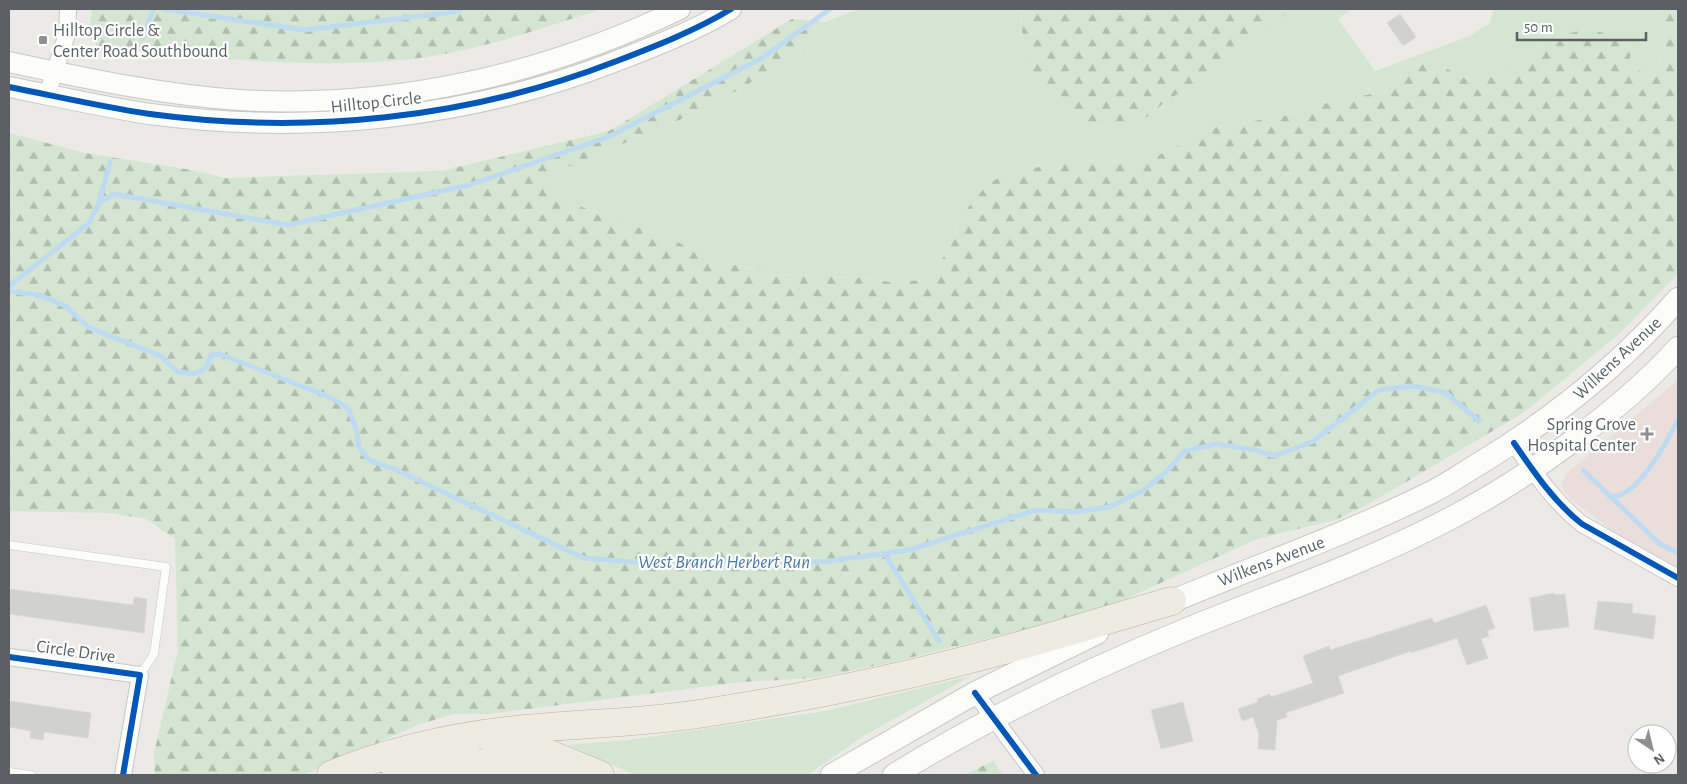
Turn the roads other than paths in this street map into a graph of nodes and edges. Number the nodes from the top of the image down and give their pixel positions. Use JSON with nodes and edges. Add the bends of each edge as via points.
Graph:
{"nodes":[{"id":1,"x":68,"y":9,"type":"edge"},
{"id":2,"x":680,"y":9,"type":"edge"},
{"id":3,"x":731,"y":9,"type":"edge"},
{"id":4,"x":9,"y":62,"type":"edge"},
{"id":5,"x":55,"y":72,"type":"junction"},
{"id":6,"x":9,"y":87,"type":"edge"},
{"id":7,"x":47,"y":95,"type":"junction"},
{"id":8,"x":1678,"y":299,"type":"edge"},
{"id":9,"x":1678,"y":348,"type":"edge"},
{"id":10,"x":1514,"y":443,"type":"junction"},
{"id":11,"x":1532,"y":469,"type":"junction"},
{"id":12,"x":9,"y":545,"type":"edge"},
{"id":13,"x":1678,"y":578,"type":"edge"},
{"id":14,"x":1172,"y":601,"type":"junction"},
{"id":15,"x":9,"y":657,"type":"edge"},
{"id":16,"x":140,"y":675,"type":"junction"},
{"id":17,"x":975,"y":693,"type":"junction"},
{"id":18,"x":993,"y":720,"type":"junction"},
{"id":19,"x":427,"y":756,"type":"junction"},
{"id":20,"x":9,"y":772,"type":"edge"},
{"id":21,"x":31,"y":775,"type":"edge"},
{"id":22,"x":122,"y":775,"type":"edge"},
{"id":23,"x":331,"y":775,"type":"edge"},
{"id":24,"x":396,"y":775,"type":"edge"},
{"id":25,"x":501,"y":775,"type":"edge"},
{"id":26,"x":548,"y":775,"type":"edge"},
{"id":27,"x":600,"y":775,"type":"edge"},
{"id":28,"x":832,"y":775,"type":"edge"},
{"id":29,"x":894,"y":775,"type":"edge"},
{"id":30,"x":1036,"y":775,"type":"edge"}],
"edges":[{"from":1,"to":5,"type":"street","via":[[67,34]]},
{"from":2,"to":5,"type":"street","name":"Hilltop Circle","via":[[570,55],[484,79],[413,92],[321,101],[240,100],[152,90]]},
{"from":3,"to":7,"type":"street","name":"Hilltop Circle","via":[[652,47],[578,76],[495,100],[416,114],[325,123],[239,122],[150,114]]},
{"from":4,"to":5,"type":"street","name":"Hilltop Circle"},
{"from":5,"to":7,"type":"street"},
{"from":6,"to":7,"type":"street","name":"Hilltop Circle"},
{"from":8,"to":10,"type":"main road","name":"Wilkens Avenue","via":[[1648,333],[1606,372]]},
{"from":9,"to":11,"type":"main road","name":"Wilkens Avenue","via":[[1628,396]]},
{"from":10,"to":11,"type":"street"},
{"from":10,"to":14,"type":"main road","name":"Wilkens Avenue","via":[[1434,491],[1381,516]]},
{"from":11,"to":13,"type":"street","via":[[1556,500],[1582,524]]},
{"from":11,"to":18,"type":"main road","name":"Wilkens Avenue","via":[[1451,518],[1325,574],[1100,666]]},
{"from":12,"to":16,"type":"lane","via":[[166,567],[154,654]]},
{"from":14,"to":17,"type":"main road","name":"Wilkens Avenue","via":[[1086,638]]},
{"from":14,"to":19,"type":"highway","via":[[993,653],[839,690],[692,715],[507,731]]},
{"from":15,"to":16,"type":"street","name":"Circle Drive"},
{"from":16,"to":22,"type":"street"},
{"from":17,"to":18,"type":"street"},
{"from":17,"to":28,"type":"main road","name":"Wilkens Avenue"},
{"from":18,"to":29,"type":"main road","name":"Wilkens Avenue"},
{"from":18,"to":30,"type":"street"},
{"from":19,"to":23,"type":"highway","via":[[387,755]]},
{"from":19,"to":24,"type":"highway"},
{"from":19,"to":25,"type":"highway"},
{"from":19,"to":26,"type":"highway","via":[[495,764]]},
{"from":19,"to":27,"type":"highway","via":[[498,744],[537,750]]},
{"from":20,"to":21,"type":"lane"}]}
